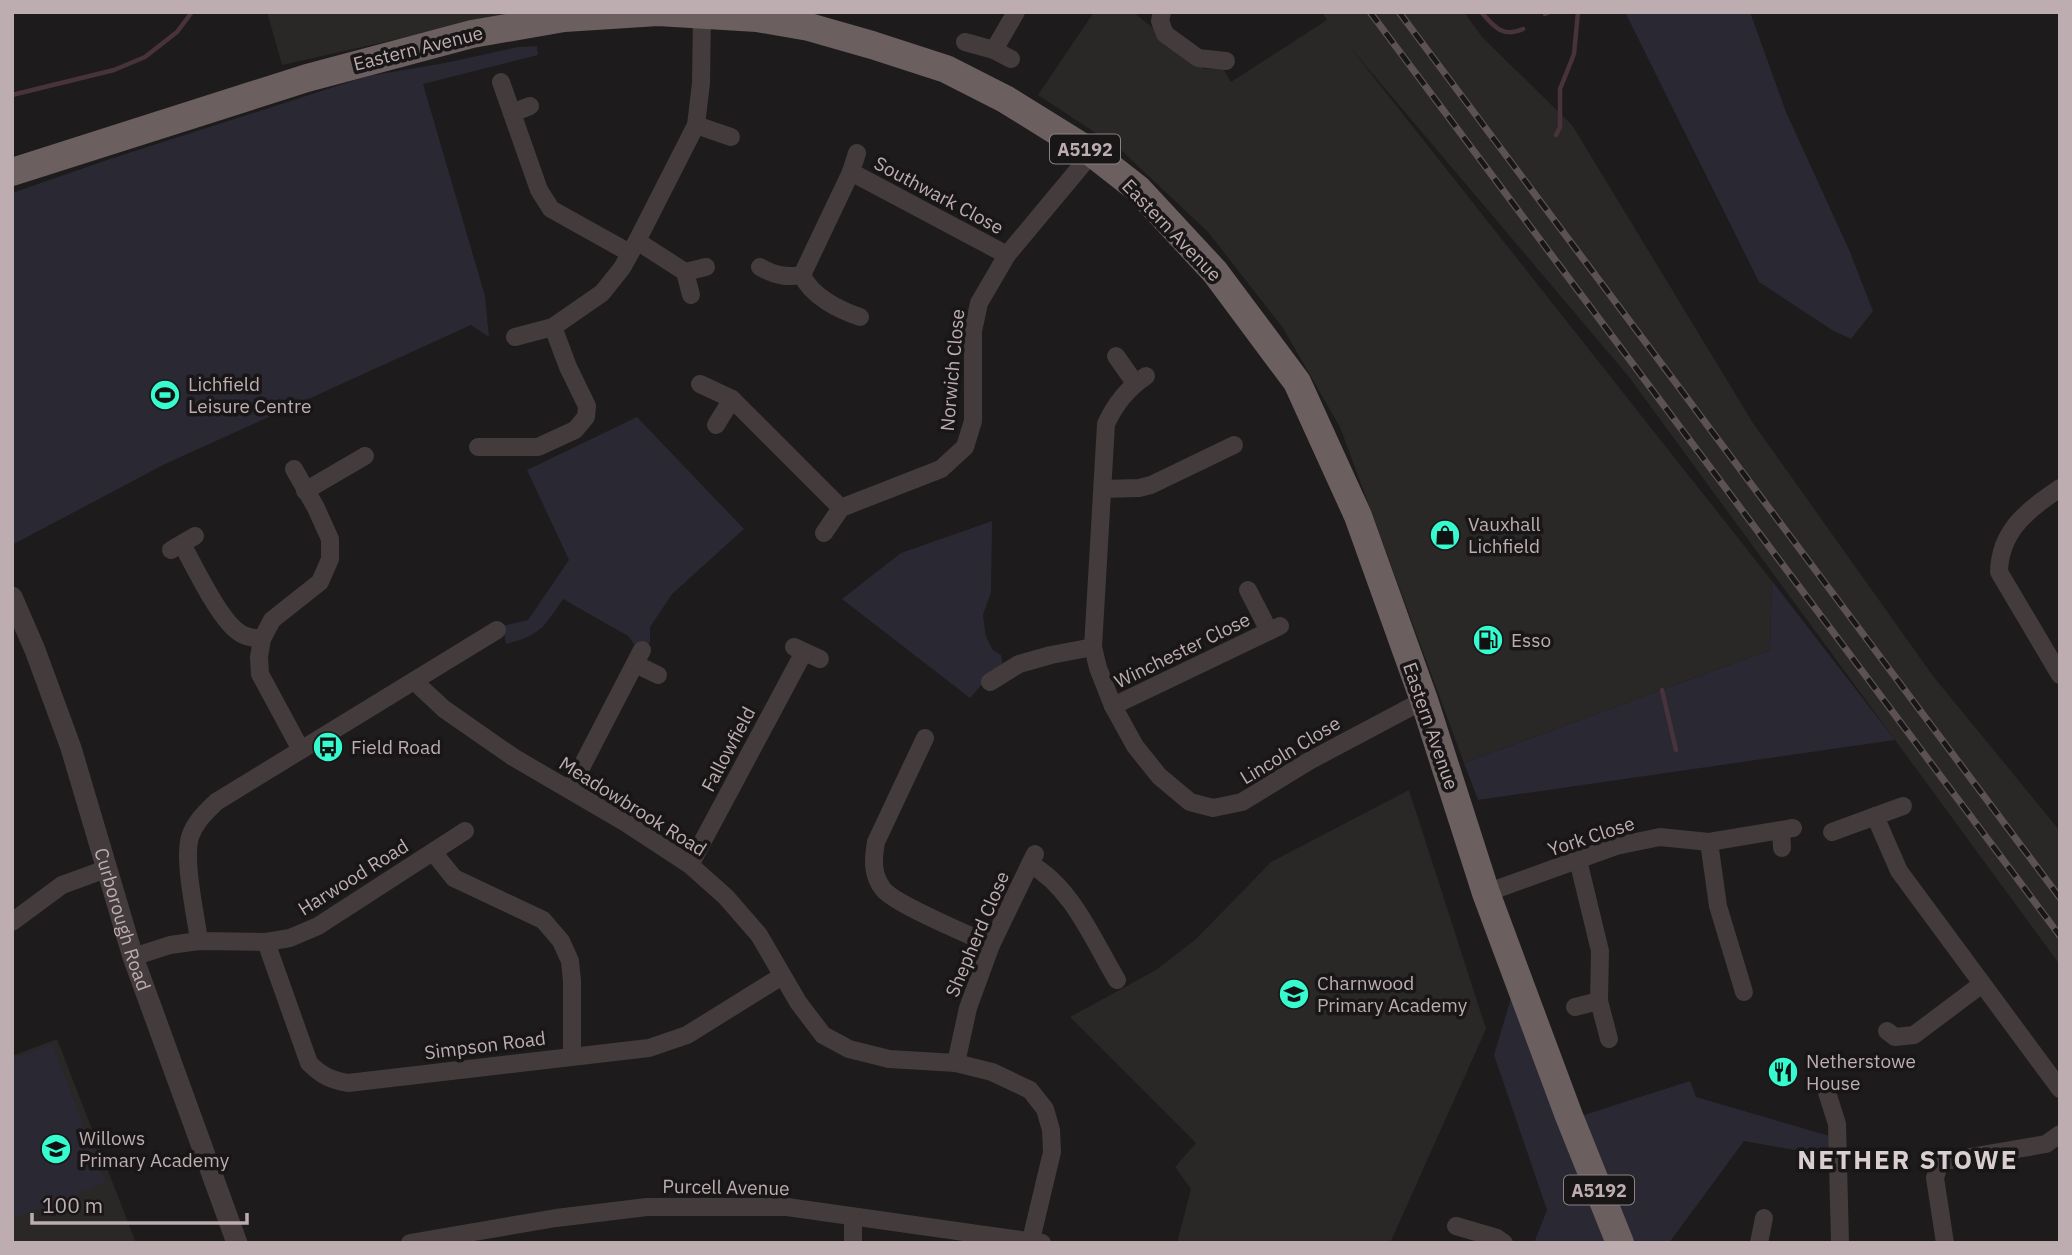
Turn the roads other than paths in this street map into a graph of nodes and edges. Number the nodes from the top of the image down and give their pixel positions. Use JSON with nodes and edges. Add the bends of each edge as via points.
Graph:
{"nodes":[{"id":1,"x":1016,"y":12,"type":"edge"},
{"id":2,"x":1162,"y":12,"type":"edge"},
{"id":3,"x":702,"y":14,"type":"junction"},
{"id":4,"x":810,"y":19,"type":"edge"},
{"id":5,"x":965,"y":42,"type":"dead end"},
{"id":6,"x":994,"y":50,"type":"junction"},
{"id":7,"x":1011,"y":59,"type":"dead end"},
{"id":8,"x":1226,"y":61,"type":"dead end"},
{"id":9,"x":501,"y":82,"type":"dead end"},
{"id":10,"x":530,"y":106,"type":"dead end"},
{"id":11,"x":512,"y":113,"type":"junction"},
{"id":12,"x":696,"y":125,"type":"junction"},
{"id":13,"x":732,"y":137,"type":"dead end"},
{"id":14,"x":858,"y":153,"type":"dead end"},
{"id":15,"x":1093,"y":153,"type":"junction"},
{"id":16,"x":12,"y":172,"type":"edge"},
{"id":17,"x":851,"y":172,"type":"junction"},
{"id":18,"x":630,"y":254,"type":"junction"},
{"id":19,"x":1007,"y":255,"type":"junction"},
{"id":20,"x":706,"y":267,"type":"dead end"},
{"id":21,"x":760,"y":267,"type":"dead end"},
{"id":22,"x":685,"y":272,"type":"junction"},
{"id":23,"x":802,"y":275,"type":"junction"},
{"id":24,"x":691,"y":295,"type":"dead end"},
{"id":25,"x":847,"y":318,"type":"dead end"},
{"id":26,"x":553,"y":327,"type":"junction"},
{"id":27,"x":515,"y":337,"type":"dead end"},
{"id":28,"x":1116,"y":356,"type":"dead end"},
{"id":29,"x":700,"y":384,"type":"dead end"},
{"id":30,"x":732,"y":399,"type":"junction"},
{"id":31,"x":716,"y":425,"type":"dead end"},
{"id":32,"x":1226,"y":455,"type":"dead end"},
{"id":33,"x":354,"y":457,"type":"dead end"},
{"id":34,"x":490,"y":466,"type":"dead end"},
{"id":35,"x":294,"y":469,"type":"dead end"},
{"id":36,"x":2060,"y":488,"type":"edge"},
{"id":37,"x":1103,"y":489,"type":"junction"},
{"id":38,"x":305,"y":491,"type":"junction"},
{"id":39,"x":841,"y":508,"type":"junction"},
{"id":40,"x":824,"y":533,"type":"dead end"},
{"id":41,"x":182,"y":543,"type":"dead end"},
{"id":42,"x":1248,"y":590,"type":"dead end"},
{"id":43,"x":12,"y":597,"type":"edge"},
{"id":44,"x":496,"y":628,"type":"dead end"},
{"id":45,"x":262,"y":639,"type":"junction"},
{"id":46,"x":1093,"y":647,"type":"junction"},
{"id":47,"x":806,"y":653,"type":"dead end"},
{"id":48,"x":658,"y":675,"type":"dead end"},
{"id":49,"x":2060,"y":675,"type":"edge"},
{"id":50,"x":414,"y":681,"type":"junction"},
{"id":51,"x":990,"y":682,"type":"dead end"},
{"id":52,"x":1424,"y":700,"type":"junction"},
{"id":53,"x":1113,"y":706,"type":"junction"},
{"id":54,"x":919,"y":743,"type":"dead end"},
{"id":55,"x":302,"y":750,"type":"junction"},
{"id":56,"x":570,"y":789,"type":"junction"},
{"id":57,"x":1903,"y":806,"type":"dead end"},
{"id":58,"x":1875,"y":816,"type":"junction"},
{"id":59,"x":465,"y":831,"type":"dead end"},
{"id":60,"x":1832,"y":832,"type":"dead end"},
{"id":61,"x":1709,"y":842,"type":"junction"},
{"id":62,"x":1782,"y":848,"type":"dead end"},
{"id":63,"x":433,"y":852,"type":"junction"},
{"id":64,"x":1578,"y":860,"type":"junction"},
{"id":65,"x":690,"y":865,"type":"junction"},
{"id":66,"x":106,"y":869,"type":"junction"},
{"id":67,"x":1486,"y":893,"type":"junction"},
{"id":68,"x":12,"y":922,"type":"edge"},
{"id":69,"x":200,"y":941,"type":"junction"},
{"id":70,"x":267,"y":942,"type":"junction"},
{"id":71,"x":991,"y":946,"type":"junction"},
{"id":72,"x":133,"y":957,"type":"junction"},
{"id":73,"x":782,"y":976,"type":"junction"},
{"id":74,"x":1116,"y":980,"type":"dead end"},
{"id":75,"x":1982,"y":984,"type":"junction"},
{"id":76,"x":1744,"y":992,"type":"dead end"},
{"id":77,"x":1599,"y":1001,"type":"junction"},
{"id":78,"x":1575,"y":1007,"type":"dead end"},
{"id":79,"x":1887,"y":1031,"type":"dead end"},
{"id":80,"x":1609,"y":1039,"type":"dead end"},
{"id":81,"x":572,"y":1056,"type":"junction"},
{"id":82,"x":956,"y":1063,"type":"junction"},
{"id":83,"x":1825,"y":1086,"type":"dead end"},
{"id":84,"x":2060,"y":1089,"type":"edge"},
{"id":85,"x":2060,"y":1134,"type":"edge"},
{"id":86,"x":853,"y":1217,"type":"junction"},
{"id":87,"x":1764,"y":1218,"type":"dead end"},
{"id":88,"x":1456,"y":1226,"type":"dead end"},
{"id":89,"x":1036,"y":1241,"type":"edge"},
{"id":90,"x":237,"y":1243,"type":"edge"},
{"id":91,"x":410,"y":1243,"type":"edge"},
{"id":92,"x":853,"y":1243,"type":"edge"},
{"id":93,"x":1504,"y":1243,"type":"edge"},
{"id":94,"x":1620,"y":1243,"type":"edge"},
{"id":95,"x":1759,"y":1243,"type":"edge"},
{"id":96,"x":1840,"y":1243,"type":"edge"},
{"id":97,"x":1945,"y":1243,"type":"edge"}],
"edges":[{"from":1,"to":6,"type":"street"},
{"from":2,"to":8,"type":"street","via":[[1165,34],[1199,58]]},
{"from":3,"to":4,"type":"highway","name":"Eastern Avenue","number":"A5192"},
{"from":3,"to":12,"type":"street"},
{"from":3,"to":16,"type":"highway","name":"Eastern Avenue","number":"A5192","via":[[611,13],[472,34],[318,75]]},
{"from":4,"to":15,"type":"highway","name":"Eastern Avenue","number":"A5192","via":[[946,69]]},
{"from":5,"to":6,"type":"street"},
{"from":6,"to":7,"type":"street"},
{"from":9,"to":11,"type":"street"},
{"from":10,"to":11,"type":"street"},
{"from":11,"to":18,"type":"street","via":[[539,190],[551,209]]},
{"from":12,"to":13,"type":"street"},
{"from":12,"to":18,"type":"street"},
{"from":14,"to":17,"type":"street","name":"Southwark Close"},
{"from":15,"to":19,"type":"street","name":"Norwich Close"},
{"from":15,"to":52,"type":"highway","name":"Eastern Avenue","number":"A5192","via":[[1138,189],[1215,272],[1297,382],[1358,516]]},
{"from":17,"to":19,"type":"street","name":"Southwark Close"},
{"from":17,"to":23,"type":"street","name":"Southwark Close"},
{"from":18,"to":22,"type":"street"},
{"from":18,"to":26,"type":"street","via":[[602,293]]},
{"from":19,"to":39,"type":"street","name":"Norwich Close","via":[[976,313],[973,421],[965,447],[942,469]]},
{"from":20,"to":22,"type":"street"},
{"from":21,"to":23,"type":"street","via":[[774,275]]},
{"from":22,"to":24,"type":"street"},
{"from":23,"to":25,"type":"street","via":[[807,285]]},
{"from":26,"to":27,"type":"street"},
{"from":26,"to":34,"type":"street","via":[[587,406],[586,417],[575,430],[538,447],[485,447]]},
{"from":28,"to":37,"type":"street","name":"Lincoln Close","via":[[1141,380],[1112,408],[1106,424]]},
{"from":29,"to":30,"type":"street"},
{"from":30,"to":31,"type":"street"},
{"from":30,"to":39,"type":"street"},
{"from":32,"to":37,"type":"street","via":[[1151,485]]},
{"from":33,"to":38,"type":"street"},
{"from":35,"to":38,"type":"street"},
{"from":36,"to":49,"type":"street","via":[[2007,534],[1999,572]]},
{"from":37,"to":46,"type":"street","name":"Lincoln Close"},
{"from":38,"to":45,"type":"street","via":[[330,539],[330,559],[320,582],[272,620]]},
{"from":39,"to":40,"type":"street"},
{"from":41,"to":45,"type":"street","via":[[226,619],[237,632]]},
{"from":42,"to":53,"type":"street","name":"Winchester Close","via":[[1275,629]]},
{"from":43,"to":66,"type":"street","name":"Curborough Road","via":[[71,747]]},
{"from":44,"to":50,"type":"street"},
{"from":45,"to":55,"type":"street","via":[[260,674]]},
{"from":46,"to":51,"type":"street","via":[[1015,658]]},
{"from":46,"to":53,"type":"street","name":"Lincoln Close"},
{"from":47,"to":65,"type":"street","name":"Fallowfield"},
{"from":48,"to":56,"type":"street","via":[[639,657]]},
{"from":50,"to":55,"type":"street"},
{"from":50,"to":56,"type":"street","name":"Meadowbrook Road","via":[[472,730]]},
{"from":52,"to":53,"type":"street","name":"Lincoln Close","via":[[1242,802],[1213,808],[1190,802],[1159,776],[1135,746]]},
{"from":52,"to":67,"type":"highway","name":"Eastern Avenue","number":"A5192"},
{"from":54,"to":71,"type":"street","via":[[876,842],[875,875],[888,895]]},
{"from":55,"to":69,"type":"street","via":[[216,802],[199,818],[190,838],[189,866]]},
{"from":56,"to":65,"type":"street","name":"Meadowbrook Road"},
{"from":57,"to":58,"type":"street"},
{"from":58,"to":60,"type":"street"},
{"from":58,"to":75,"type":"street","via":[[1899,871]]},
{"from":59,"to":63,"type":"street","name":"Harwood Road"},
{"from":61,"to":62,"type":"street","name":"York Close","via":[[1787,829]]},
{"from":61,"to":64,"type":"street","name":"York Close","via":[[1660,837]]},
{"from":61,"to":76,"type":"street","via":[[1718,906]]},
{"from":63,"to":70,"type":"street","name":"Harwood Road","via":[[318,926]]},
{"from":63,"to":81,"type":"street","via":[[454,878],[543,920],[561,941],[572,981]]},
{"from":64,"to":67,"type":"street","name":"York Close"},
{"from":64,"to":77,"type":"street","via":[[1600,951]]},
{"from":65,"to":73,"type":"street","name":"Meadowbrook Road","via":[[759,935]]},
{"from":66,"to":68,"type":"street","via":[[62,885]]},
{"from":66,"to":72,"type":"street","name":"Curborough Road"},
{"from":67,"to":94,"type":"highway","name":"Eastern Avenue","number":"A5192"},
{"from":69,"to":70,"type":"street","name":"Harwood Road"},
{"from":69,"to":72,"type":"street","name":"Harwood Road"},
{"from":70,"to":81,"type":"street","name":"Simpson Road","via":[[309,1063],[331,1080],[365,1081]]},
{"from":71,"to":74,"type":"street","name":"Shepherd Close","via":[[1032,859],[1073,906]]},
{"from":71,"to":82,"type":"street","name":"Shepherd Close","via":[[968,1008]]},
{"from":72,"to":90,"type":"street","name":"Curborough Road"},
{"from":73,"to":81,"type":"street","name":"Simpson Road","via":[[687,1035],[649,1048]]},
{"from":73,"to":82,"type":"street","name":"Meadowbrook Road","via":[[824,1035],[849,1049],[889,1059]]},
{"from":75,"to":79,"type":"street","via":[[1914,1035],[1895,1037]]},
{"from":75,"to":84,"type":"street"},
{"from":77,"to":78,"type":"street"},
{"from":77,"to":80,"type":"street"},
{"from":82,"to":89,"type":"street","name":"Meadowbrook Road","via":[[992,1072],[1030,1090],[1045,1109],[1052,1152]]},
{"from":83,"to":96,"type":"street","via":[[1837,1124]]},
{"from":85,"to":97,"type":"street","via":[[2046,1144],[1940,1162],[1935,1178]]},
{"from":86,"to":89,"type":"street","name":"Purcell Avenue"},
{"from":86,"to":91,"type":"street","name":"Purcell Avenue","via":[[787,1208],[647,1208]]},
{"from":86,"to":92,"type":"street"},
{"from":87,"to":95,"type":"street"},
{"from":88,"to":93,"type":"street","via":[[1479,1224]]}]}
